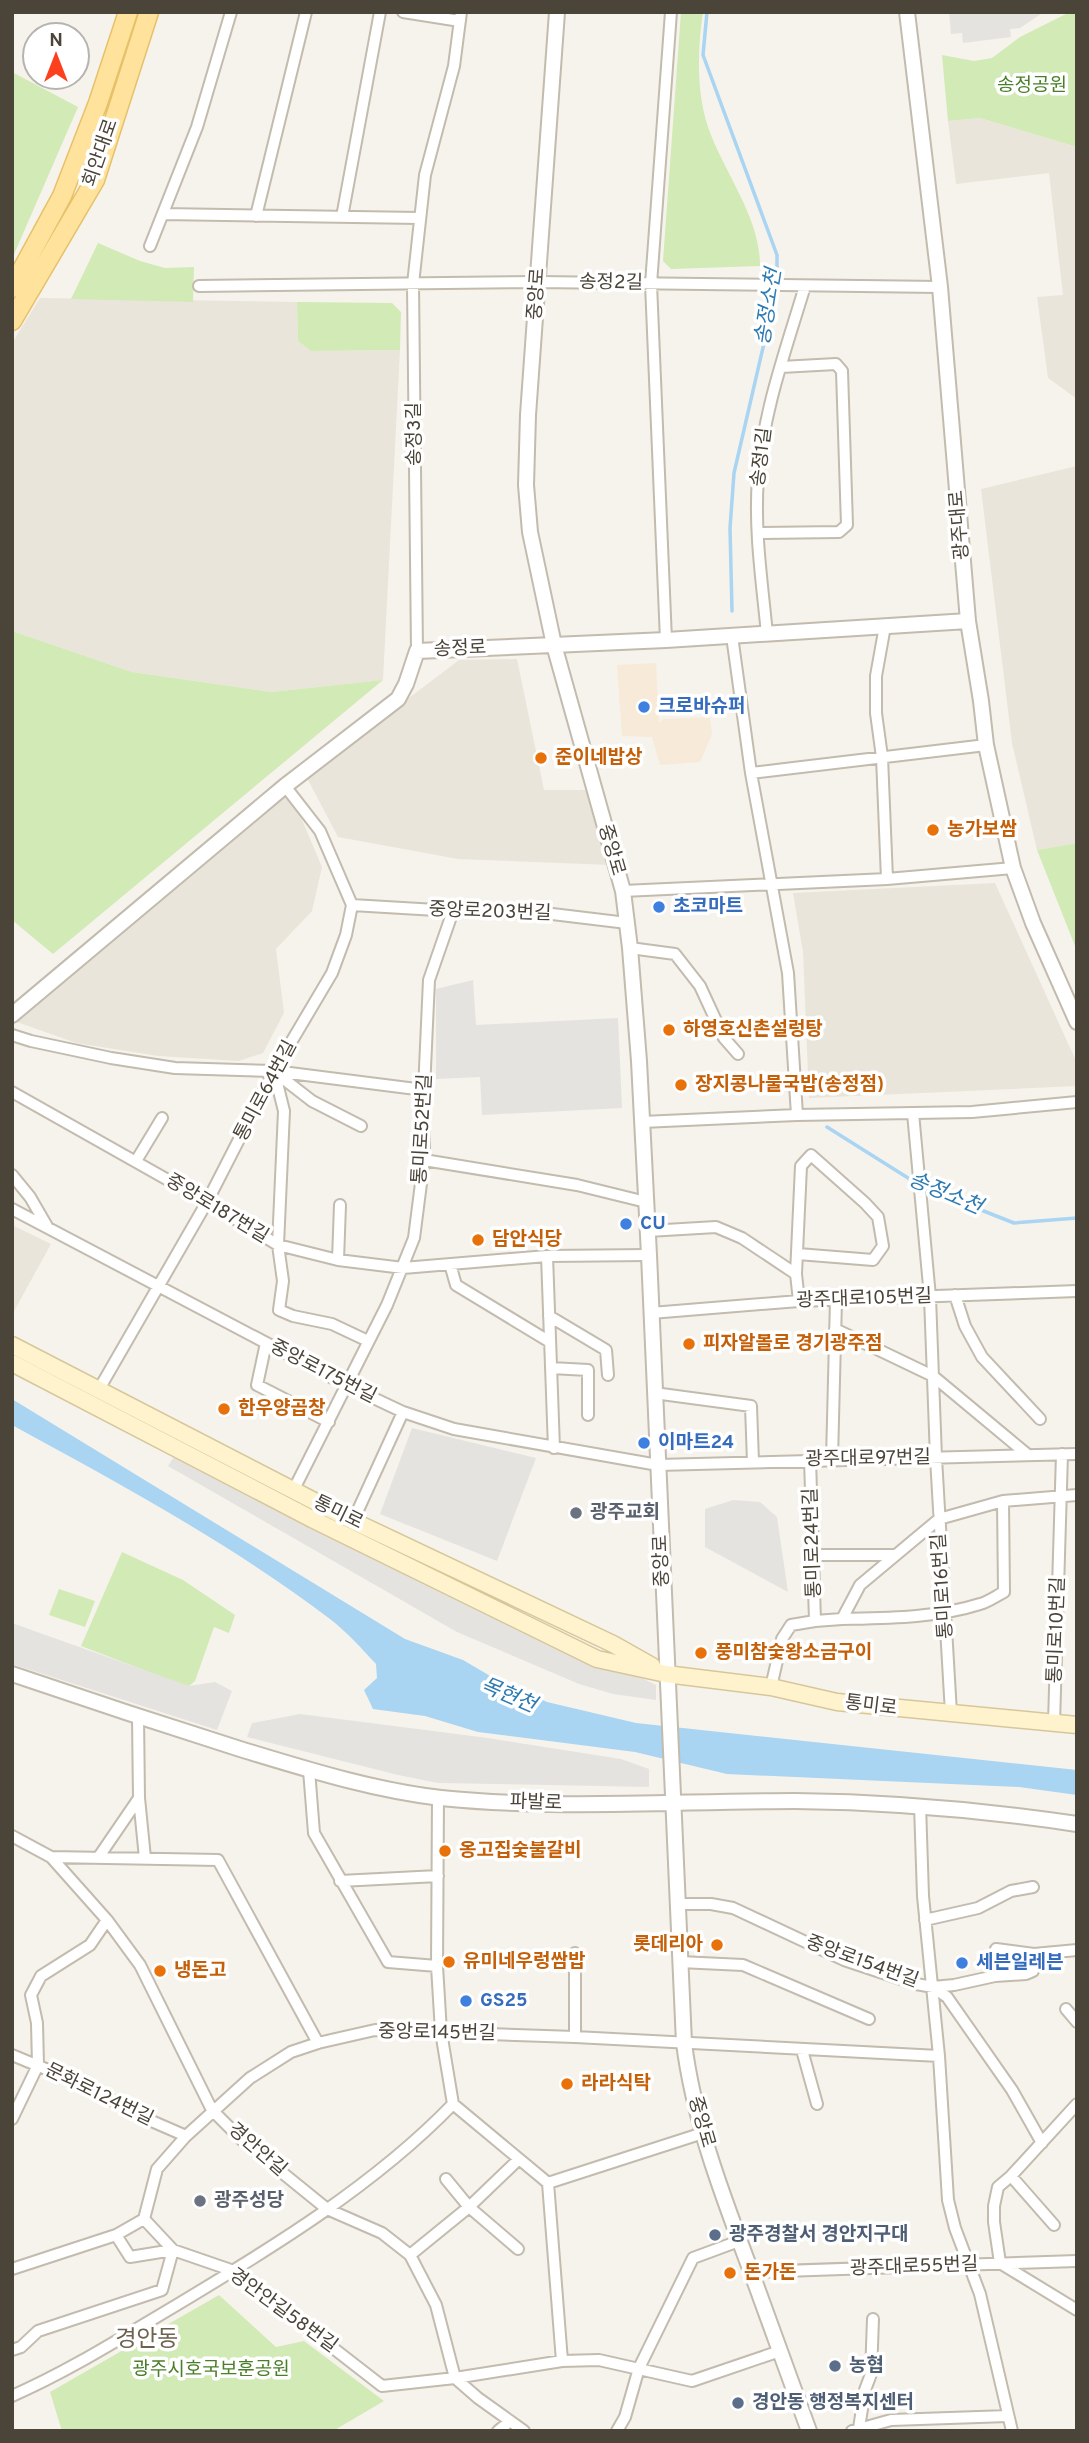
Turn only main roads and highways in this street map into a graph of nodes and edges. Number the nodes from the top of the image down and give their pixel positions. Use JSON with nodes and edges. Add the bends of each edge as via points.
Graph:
{"nodes":[{"id":1,"x":128,"y":12,"type":"edge"},
{"id":2,"x":149,"y":12,"type":"edge"},
{"id":3,"x":12,"y":288,"type":"edge"},
{"id":4,"x":12,"y":321,"type":"edge"},
{"id":5,"x":12,"y":1345,"type":"edge"},
{"id":6,"x":12,"y":1363,"type":"edge"},
{"id":7,"x":666,"y":1674,"type":"junction"},
{"id":8,"x":1077,"y":1725,"type":"edge"}],
"edges":[{"from":1,"to":3,"type":"main road","name":"회안대로","via":[[62,196]]},
{"from":2,"to":4,"type":"main road","name":"회안대로","via":[[95,180]]},
{"from":5,"to":7,"type":"main road","name":"통미로","via":[[293,1491],[613,1644]]},
{"from":6,"to":7,"type":"main road","name":"통미로","via":[[312,1519],[597,1659]]},
{"from":7,"to":8,"type":"main road","name":"통미로","via":[[893,1709]]}]}
